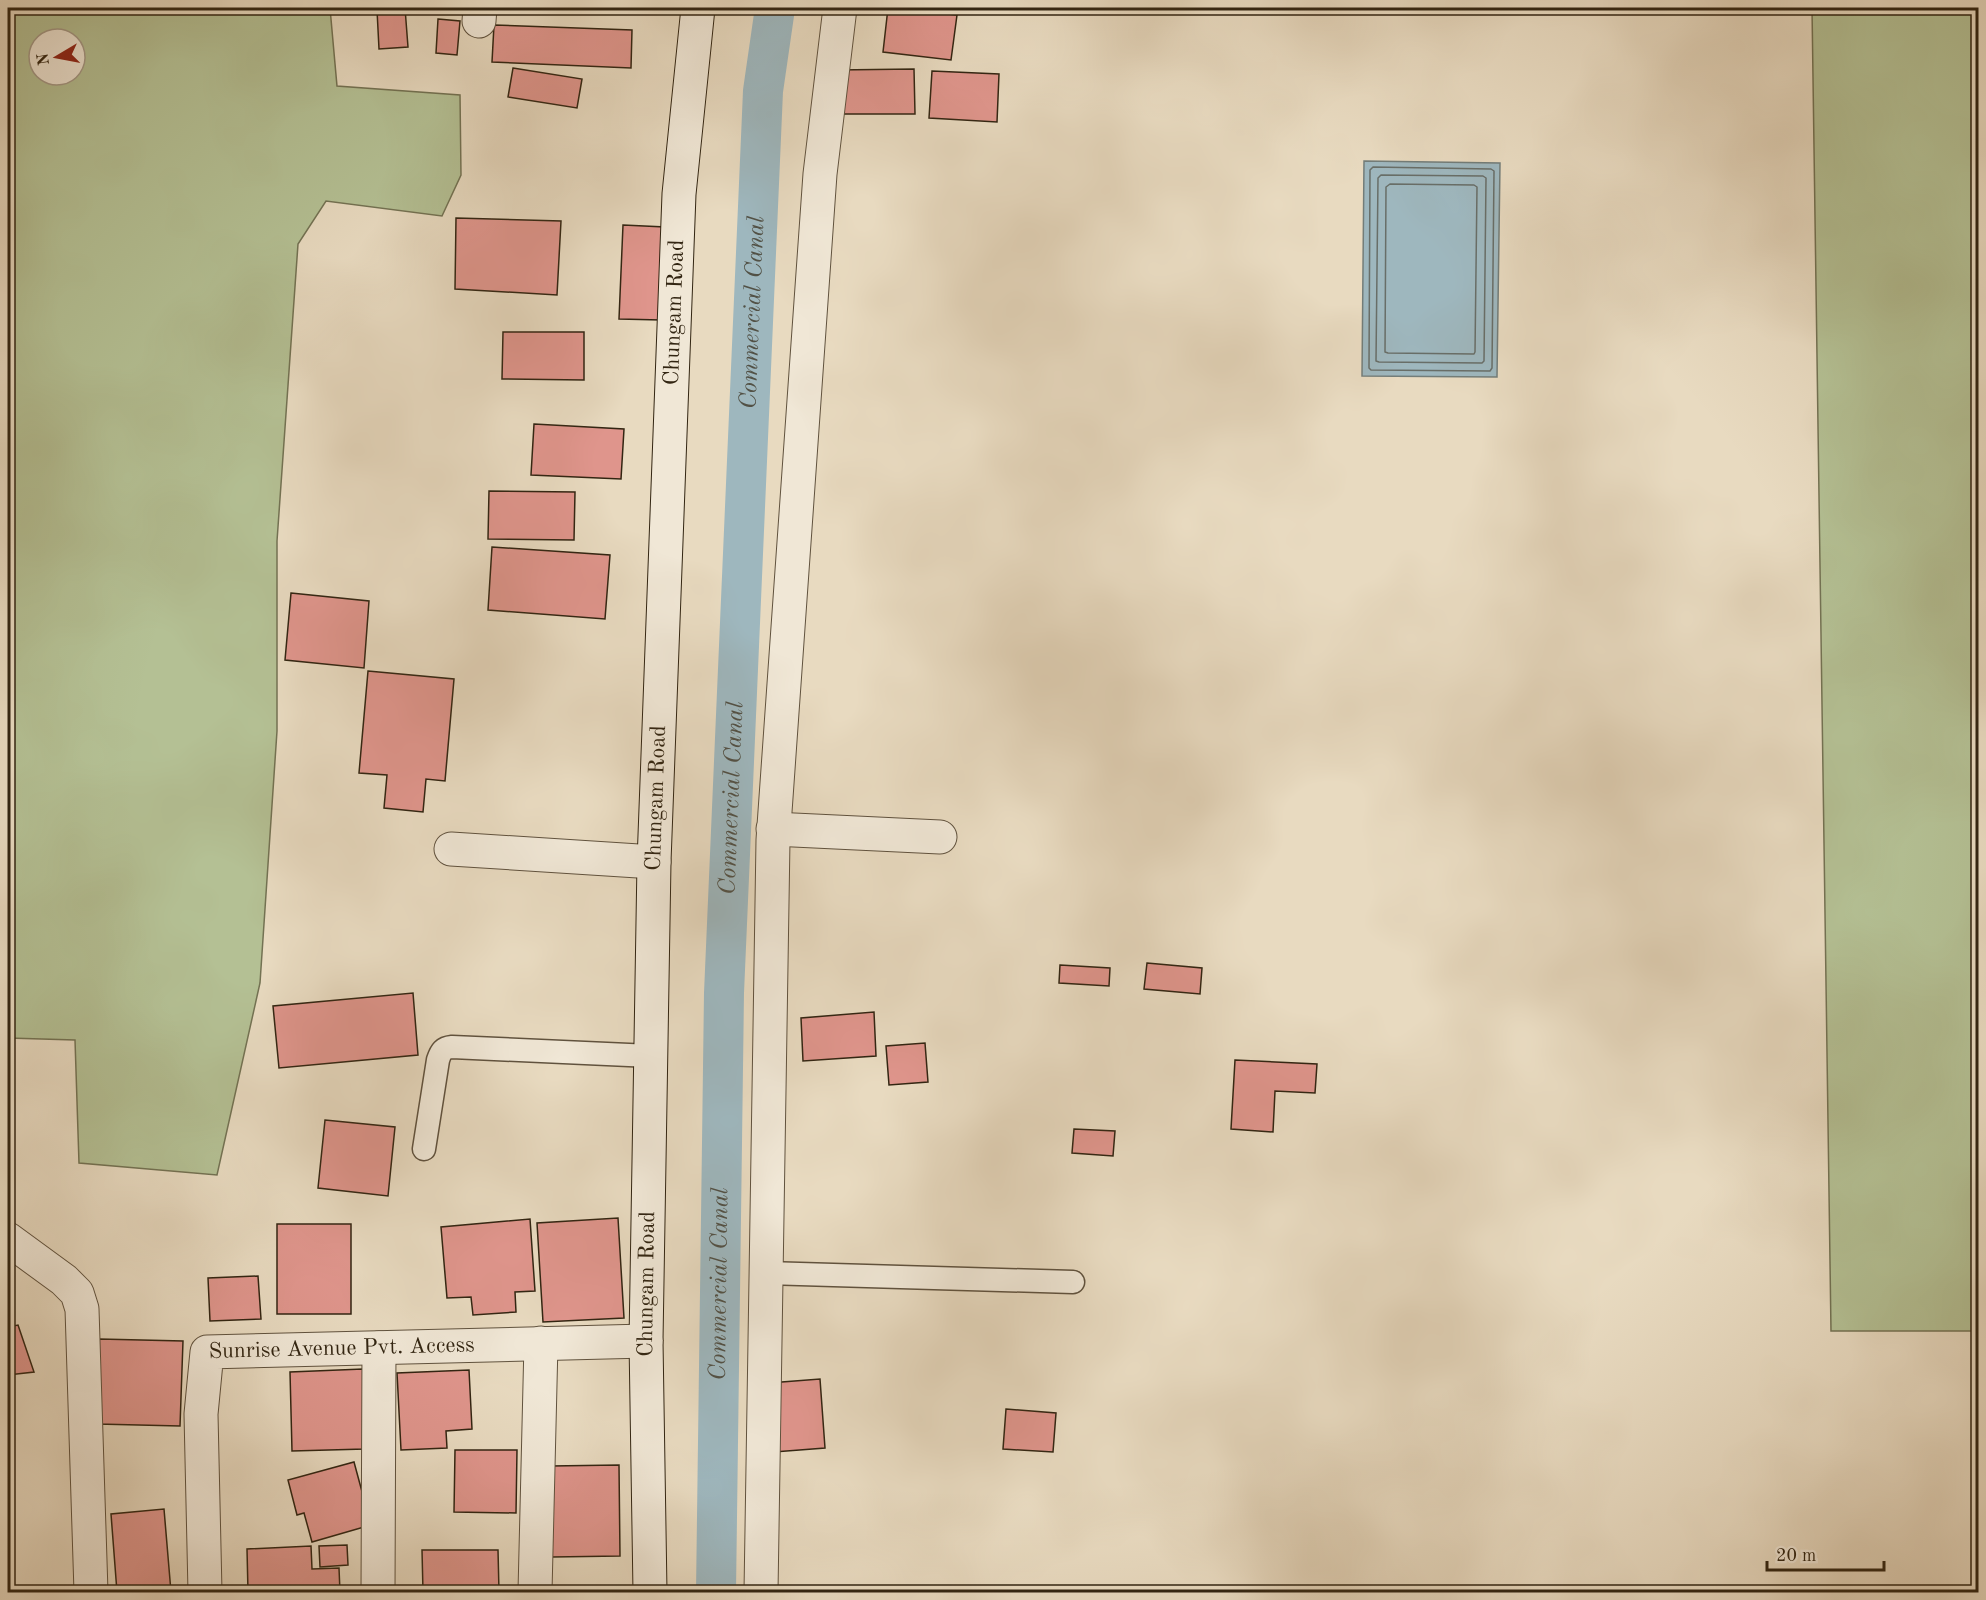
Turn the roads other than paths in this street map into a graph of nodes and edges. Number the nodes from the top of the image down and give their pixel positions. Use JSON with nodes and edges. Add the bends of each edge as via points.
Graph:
{"nodes":[{"id":1,"x":698,"y":8,"type":"edge"},
{"id":2,"x":840,"y":8,"type":"edge"},
{"id":3,"x":773,"y":829,"type":"junction"},
{"id":4,"x":940,"y":837,"type":"dead end"},
{"id":5,"x":451,"y":849,"type":"dead end"},
{"id":6,"x":654,"y":862,"type":"junction"},
{"id":7,"x":651,"y":1056,"type":"junction"},
{"id":8,"x":424,"y":1149,"type":"dead end"},
{"id":9,"x":8,"y":1239,"type":"edge"},
{"id":10,"x":766,"y":1274,"type":"junction"},
{"id":11,"x":1073,"y":1282,"type":"dead end"},
{"id":12,"x":646,"y":1341,"type":"junction"},
{"id":13,"x":541,"y":1343,"type":"junction"},
{"id":14,"x":379,"y":1348,"type":"junction"},
{"id":15,"x":92,"y":1593,"type":"edge"},
{"id":16,"x":205,"y":1593,"type":"edge"},
{"id":17,"x":378,"y":1593,"type":"edge"},
{"id":18,"x":535,"y":1593,"type":"edge"},
{"id":19,"x":650,"y":1593,"type":"edge"},
{"id":20,"x":761,"y":1593,"type":"edge"}],
"edges":[{"from":1,"to":6,"type":"street","name":"Chungam Road","via":[[679,194]]},
{"from":2,"to":3,"type":"street","via":[[820,174]]},
{"from":3,"to":4,"type":"street"},
{"from":3,"to":10,"type":"street"},
{"from":5,"to":6,"type":"street"},
{"from":6,"to":7,"type":"street","name":"Chungam Road"},
{"from":7,"to":8,"type":"lane","via":[[445,1048],[438,1060]]},
{"from":7,"to":12,"type":"street","name":"Chungam Road"},
{"from":9,"to":15,"type":"street","via":[[64,1280],[76,1293],[82,1310]]},
{"from":10,"to":11,"type":"lane"},
{"from":10,"to":20,"type":"street"},
{"from":12,"to":13,"type":"street","name":"Sunrise Avenue Pvt. Access"},
{"from":12,"to":19,"type":"street","name":"Chungam Road"},
{"from":13,"to":14,"type":"street","name":"Sunrise Avenue Pvt. Access"},
{"from":13,"to":18,"type":"street"},
{"from":14,"to":16,"type":"street","name":"Sunrise Avenue Pvt. Access","via":[[207,1352],[201,1414]]},
{"from":14,"to":17,"type":"street"}]}
